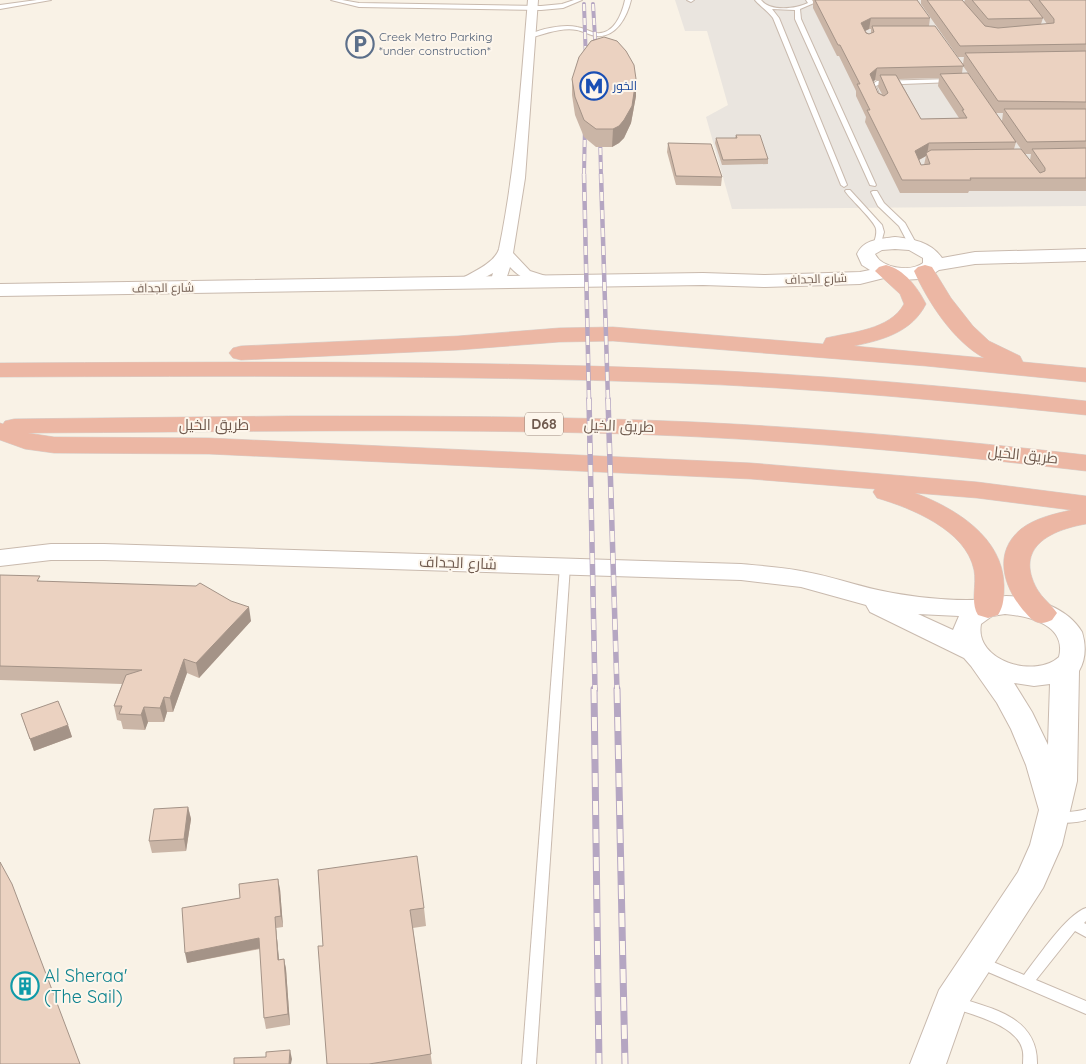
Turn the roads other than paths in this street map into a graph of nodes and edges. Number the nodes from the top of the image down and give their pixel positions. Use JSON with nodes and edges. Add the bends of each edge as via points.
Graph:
{"nodes":[{"id":1,"x":48,"y":0,"type":"edge"},
{"id":2,"x":334,"y":0,"type":"edge"},
{"id":3,"x":579,"y":0,"type":"edge"},
{"id":4,"x":628,"y":0,"type":"edge"},
{"id":5,"x":758,"y":0,"type":"edge"},
{"id":6,"x":809,"y":3,"type":"edge"},
{"id":7,"x":533,"y":4,"type":"edge"},
{"id":8,"x":817,"y":4,"type":"edge"},
{"id":9,"x":0,"y":7,"type":"edge"},
{"id":10,"x":767,"y":7,"type":"junction"},
{"id":11,"x":796,"y":8,"type":"junction"},
{"id":12,"x":530,"y":36,"type":"junction"},
{"id":13,"x":958,"y":81,"type":"edge"},
{"id":14,"x":881,"y":104,"type":"edge"},
{"id":15,"x":872,"y":249,"type":"junction"},
{"id":16,"x":506,"y":254,"type":"junction"},
{"id":17,"x":1086,"y":255,"type":"edge"},
{"id":18,"x":924,"y":258,"type":"junction"},
{"id":19,"x":886,"y":271,"type":"junction"},
{"id":20,"x":746,"y":279,"type":"junction"},
{"id":21,"x":549,"y":282,"type":"junction"},
{"id":22,"x":465,"y":283,"type":"junction"},
{"id":23,"x":506,"y":283,"type":"junction"},
{"id":24,"x":0,"y":290,"type":"edge"},
{"id":25,"x":697,"y":340,"type":"junction"},
{"id":26,"x":0,"y":370,"type":"edge"},
{"id":27,"x":73,"y":370,"type":"junction"},
{"id":28,"x":1076,"y":373,"type":"edge"},
{"id":29,"x":1086,"y":408,"type":"edge"},
{"id":30,"x":0,"y":426,"type":"edge"},
{"id":31,"x":0,"y":431,"type":"edge"},
{"id":32,"x":1086,"y":463,"type":"edge"},
{"id":33,"x":751,"y":471,"type":"junction"},
{"id":34,"x":1086,"y":504,"type":"edge"},
{"id":35,"x":1086,"y":516,"type":"edge"},
{"id":36,"x":0,"y":545,"type":"edge"},
{"id":37,"x":50,"y":552,"type":"junction"},
{"id":38,"x":0,"y":558,"type":"edge"},
{"id":39,"x":565,"y":566,"type":"junction"},
{"id":40,"x":862,"y":596,"type":"junction"},
{"id":41,"x":988,"y":608,"type":"junction"},
{"id":42,"x":1042,"y":613,"type":"junction"},
{"id":43,"x":977,"y":655,"type":"junction"},
{"id":44,"x":1065,"y":669,"type":"junction"},
{"id":45,"x":1064,"y":815,"type":"edge"},
{"id":46,"x":1086,"y":913,"type":"edge"},
{"id":47,"x":1080,"y":927,"type":"edge"},
{"id":48,"x":977,"y":961,"type":"junction"},
{"id":49,"x":1026,"y":982,"type":"junction"},
{"id":50,"x":951,"y":1001,"type":"junction"},
{"id":51,"x":1086,"y":1008,"type":"edge"},
{"id":52,"x":529,"y":1064,"type":"edge"},
{"id":53,"x":928,"y":1064,"type":"edge"},
{"id":54,"x":1030,"y":1064,"type":"edge"}],
"edges":[{"from":1,"to":9,"type":"lane"},
{"from":2,"to":7,"type":"lane","via":[[359,5]]},
{"from":3,"to":7,"type":"lane","via":[[563,6]]},
{"from":4,"to":12,"type":"lane","via":[[624,16],[609,33],[596,35],[579,28],[562,28]]},
{"from":5,"to":10,"type":"lane"},
{"from":6,"to":8,"type":"lane"},
{"from":6,"to":11,"type":"lane"},
{"from":7,"to":12,"type":"street"},
{"from":10,"to":11,"type":"lane"},
{"from":10,"to":15,"type":"lane","via":[[776,18],[846,188],[860,208],[879,224],[880,230]]},
{"from":11,"to":18,"type":"lane","via":[[798,19],[881,204],[902,224]]},
{"from":12,"to":16,"type":"street","via":[[518,172]]},
{"from":13,"to":14,"type":"lane","via":[[877,83],[873,86]]},
{"from":15,"to":18,"type":"street","name":"شارع الجداف","via":[[894,243]]},
{"from":15,"to":19,"type":"street","via":[[869,261]]},
{"from":15,"to":20,"type":"street","name":"شارع الجداف","via":[[832,268]]},
{"from":16,"to":21,"type":"street","via":[[525,274]]},
{"from":16,"to":22,"type":"street"},
{"from":16,"to":23,"type":"street"},
{"from":17,"to":18,"type":"street","name":"شارع الجداف"},
{"from":18,"to":19,"type":"street","name":"شارع الجداف","via":[[911,274]]},
{"from":18,"to":28,"type":"highway","via":[[936,293],[980,346],[1010,360]]},
{"from":19,"to":20,"type":"street","name":"شارع الجداف","via":[[860,278]]},
{"from":19,"to":25,"type":"highway","via":[[909,291],[915,304],[902,320],[882,331],[855,340],[823,344]]},
{"from":20,"to":21,"type":"street","name":"شارع الجداف"},
{"from":21,"to":23,"type":"street","name":"شارع الجداف"},
{"from":22,"to":23,"type":"street","name":"شارع الجداف"},
{"from":22,"to":24,"type":"street","name":"شارع الجداف"},
{"from":25,"to":27,"type":"highway","via":[[640,335],[559,335],[192,355]]},
{"from":25,"to":28,"type":"highway"},
{"from":26,"to":27,"type":"highway"},
{"from":27,"to":29,"type":"highway","via":[[443,370],[678,375],[928,392]]},
{"from":30,"to":32,"type":"highway","name":"طريق الخيل","number":"D68","via":[[565,424],[854,439]]},
{"from":31,"to":33,"type":"highway","via":[[25,441],[54,445],[200,446]]},
{"from":33,"to":34,"type":"highway","via":[[977,490]]},
{"from":33,"to":41,"type":"highway","via":[[888,492],[939,514],[960,529],[987,564],[990,584]]},
{"from":35,"to":42,"type":"highway","via":[[1067,518],[1041,528],[1021,543],[1015,566],[1024,590]]},
{"from":36,"to":37,"type":"street","name":"شارع الجداف"},
{"from":37,"to":38,"type":"street","name":"شارع الجداف"},
{"from":37,"to":39,"type":"street","name":"شارع الجداف"},
{"from":39,"to":40,"type":"street","name":"شارع الجداف","via":[[771,574],[825,584]]},
{"from":39,"to":52,"type":"lane"},
{"from":40,"to":41,"type":"street","name":"شارع الجداف","via":[[924,606]]},
{"from":40,"to":43,"type":"street","name":"شارع الجداف"},
{"from":41,"to":42,"type":"street","via":[[1005,605]]},
{"from":41,"to":43,"type":"street","via":[[969,621],[966,631],[968,642]]},
{"from":42,"to":44,"type":"street","via":[[1070,634],[1075,647],[1074,659]]},
{"from":43,"to":44,"type":"street","via":[[1014,674],[1033,677]]},
{"from":43,"to":45,"type":"street","via":[[1019,714]]},
{"from":44,"to":45,"type":"street"},
{"from":45,"to":48,"type":"street","via":[[1031,879]]},
{"from":46,"to":47,"type":"lane"},
{"from":47,"to":49,"type":"lane"},
{"from":48,"to":49,"type":"lane"},
{"from":48,"to":50,"type":"street"},
{"from":49,"to":51,"type":"lane"},
{"from":50,"to":53,"type":"street"},
{"from":50,"to":54,"type":"lane","via":[[999,1018],[1019,1030],[1030,1049]]}]}
